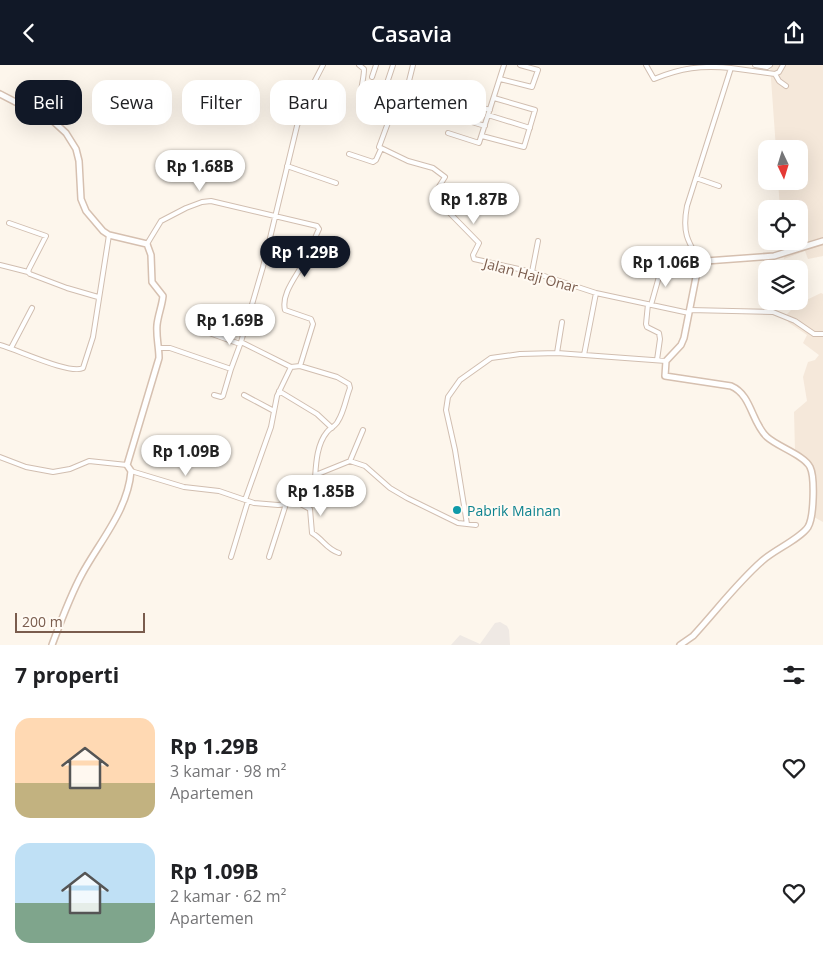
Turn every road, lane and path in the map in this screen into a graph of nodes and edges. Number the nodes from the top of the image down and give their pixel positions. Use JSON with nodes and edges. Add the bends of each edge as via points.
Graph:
{"nodes":[{"id":1,"x":323,"y":65,"type":"edge"},
{"id":2,"x":359,"y":65,"type":"edge"},
{"id":3,"x":376,"y":65,"type":"edge"},
{"id":4,"x":393,"y":65,"type":"edge"},
{"id":5,"x":414,"y":65,"type":"edge"},
{"id":6,"x":504,"y":65,"type":"edge"},
{"id":7,"x":520,"y":65,"type":"edge"},
{"id":8,"x":646,"y":65,"type":"edge"},
{"id":9,"x":755,"y":65,"type":"edge"},
{"id":10,"x":770,"y":65,"type":"edge"},
{"id":11,"x":783,"y":65,"type":"edge"},
{"id":12,"x":731,"y":68,"type":"junction"},
{"id":13,"x":775,"y":74,"type":"junction"},
{"id":14,"x":372,"y":77,"type":"dead end"},
{"id":15,"x":500,"y":79,"type":"junction"},
{"id":16,"x":388,"y":80,"type":"edge"},
{"id":17,"x":410,"y":80,"type":"edge"},
{"id":18,"x":786,"y":86,"type":"dead end"},
{"id":19,"x":0,"y":94,"type":"edge"},
{"id":20,"x":494,"y":98,"type":"junction"},
{"id":21,"x":486,"y":109,"type":"edge"},
{"id":22,"x":490,"y":110,"type":"junction"},
{"id":23,"x":488,"y":115,"type":"junction"},
{"id":24,"x":482,"y":125,"type":"edge"},
{"id":25,"x":485,"y":126,"type":"junction"},
{"id":26,"x":530,"y":128,"type":"junction"},
{"id":27,"x":448,"y":133,"type":"dead end"},
{"id":28,"x":482,"y":136,"type":"junction"},
{"id":29,"x":381,"y":149,"type":"junction"},
{"id":30,"x":349,"y":154,"type":"dead end"},
{"id":31,"x":287,"y":166,"type":"junction"},
{"id":32,"x":696,"y":178,"type":"junction"},
{"id":33,"x":336,"y":183,"type":"dead end"},
{"id":34,"x":719,"y":186,"type":"dead end"},
{"id":35,"x":275,"y":215,"type":"junction"},
{"id":36,"x":9,"y":223,"type":"dead end"},
{"id":37,"x":109,"y":235,"type":"junction"},
{"id":38,"x":538,"y":241,"type":"dead end"},
{"id":39,"x":823,"y":241,"type":"edge"},
{"id":40,"x":148,"y":244,"type":"junction"},
{"id":41,"x":701,"y":263,"type":"junction"},
{"id":42,"x":0,"y":265,"type":"edge"},
{"id":43,"x":662,"y":266,"type":"dead end"},
{"id":44,"x":681,"y":267,"type":"dead end"},
{"id":45,"x":28,"y":272,"type":"junction"},
{"id":46,"x":532,"y":272,"type":"junction"},
{"id":47,"x":697,"y":272,"type":"junction"},
{"id":48,"x":596,"y":293,"type":"junction"},
{"id":49,"x":98,"y":297,"type":"junction"},
{"id":50,"x":649,"y":305,"type":"junction"},
{"id":51,"x":32,"y":308,"type":"dead end"},
{"id":52,"x":690,"y":311,"type":"junction"},
{"id":53,"x":217,"y":315,"type":"dead end"},
{"id":54,"x":562,"y":322,"type":"dead end"},
{"id":55,"x":200,"y":330,"type":"dead end"},
{"id":56,"x":209,"y":333,"type":"junction"},
{"id":57,"x":823,"y":334,"type":"edge"},
{"id":58,"x":241,"y":343,"type":"junction"},
{"id":59,"x":0,"y":345,"type":"edge"},
{"id":60,"x":11,"y":348,"type":"junction"},
{"id":61,"x":159,"y":348,"type":"junction"},
{"id":62,"x":557,"y":353,"type":"junction"},
{"id":63,"x":584,"y":355,"type":"junction"},
{"id":64,"x":657,"y":360,"type":"junction"},
{"id":65,"x":666,"y":361,"type":"junction"},
{"id":66,"x":300,"y":366,"type":"junction"},
{"id":67,"x":291,"y":367,"type":"junction"},
{"id":68,"x":231,"y":369,"type":"junction"},
{"id":69,"x":279,"y":391,"type":"junction"},
{"id":70,"x":214,"y":395,"type":"dead end"},
{"id":71,"x":244,"y":395,"type":"dead end"},
{"id":72,"x":274,"y":411,"type":"junction"},
{"id":73,"x":332,"y":428,"type":"junction"},
{"id":74,"x":363,"y":430,"type":"dead end"},
{"id":75,"x":0,"y":457,"type":"edge"},
{"id":76,"x":350,"y":461,"type":"junction"},
{"id":77,"x":127,"y":465,"type":"junction"},
{"id":78,"x":131,"y":471,"type":"junction"},
{"id":79,"x":315,"y":478,"type":"junction"},
{"id":80,"x":293,"y":500,"type":"junction"},
{"id":81,"x":247,"y":501,"type":"junction"},
{"id":82,"x":286,"y":504,"type":"junction"},
{"id":83,"x":467,"y":524,"type":"junction"},
{"id":84,"x":476,"y":525,"type":"dead end"},
{"id":85,"x":339,"y":553,"type":"dead end"},
{"id":86,"x":231,"y":557,"type":"dead end"},
{"id":87,"x":269,"y":557,"type":"dead end"},
{"id":88,"x":52,"y":645,"type":"edge"},
{"id":89,"x":680,"y":645,"type":"edge"}],
"edges":[{"from":1,"to":31,"type":"street","via":[[306,98]]},
{"from":2,"to":29,"type":"street","via":[[365,73],[360,88],[360,105],[389,120],[379,145]]},
{"from":3,"to":14,"type":"street"},
{"from":4,"to":16,"type":"street"},
{"from":5,"to":17,"type":"street"},
{"from":6,"to":15,"type":"street"},
{"from":7,"to":15,"type":"street","via":[[538,70],[532,87]]},
{"from":8,"to":12,"type":"street","via":[[654,79],[695,66]]},
{"from":9,"to":10,"type":"street"},
{"from":11,"to":13,"type":"street"},
{"from":12,"to":13,"type":"street"},
{"from":12,"to":32,"type":"street"},
{"from":13,"to":18,"type":"street"},
{"from":15,"to":20,"type":"street"},
{"from":19,"to":37,"type":"street","via":[[54,122],[66,133],[76,149],[81,199],[86,211]]},
{"from":20,"to":22,"type":"street"},
{"from":20,"to":26,"type":"street","via":[[535,110]]},
{"from":21,"to":22,"type":"street"},
{"from":22,"to":23,"type":"street"},
{"from":23,"to":25,"type":"street"},
{"from":23,"to":26,"type":"street"},
{"from":24,"to":25,"type":"street"},
{"from":25,"to":28,"type":"street"},
{"from":26,"to":28,"type":"street","via":[[524,147]]},
{"from":27,"to":28,"type":"street","via":[[479,143]]},
{"from":29,"to":30,"type":"street","via":[[373,162]]},
{"from":29,"to":46,"type":"street","name":"Jalan Haji Onar","via":[[433,168],[445,177],[434,197],[479,243],[474,259]]},
{"from":31,"to":33,"type":"street"},
{"from":31,"to":35,"type":"street"},
{"from":32,"to":34,"type":"street"},
{"from":32,"to":41,"type":"street","via":[[687,206],[685,233]]},
{"from":35,"to":40,"type":"street","via":[[211,201],[202,202],[161,221]]},
{"from":35,"to":58,"type":"street"},
{"from":35,"to":66,"type":"street","via":[[319,229],[284,302],[285,311],[312,321]]},
{"from":36,"to":45,"type":"street","via":[[46,236]]},
{"from":37,"to":40,"type":"street"},
{"from":37,"to":49,"type":"street"},
{"from":38,"to":46,"type":"street"},
{"from":39,"to":41,"type":"street","via":[[774,256]]},
{"from":40,"to":61,"type":"street","via":[[152,282],[163,296],[157,325]]},
{"from":41,"to":47,"type":"street"},
{"from":42,"to":45,"type":"street"},
{"from":43,"to":50,"type":"street"},
{"from":44,"to":47,"type":"street"},
{"from":45,"to":49,"type":"street"},
{"from":46,"to":48,"type":"street","name":"Jalan Haji Onar"},
{"from":47,"to":52,"type":"street"},
{"from":48,"to":50,"type":"street","name":"Jalan Haji Onar"},
{"from":48,"to":63,"type":"street"},
{"from":49,"to":60,"type":"street","via":[[94,337],[83,368],[79,370],[54,364]]},
{"from":50,"to":52,"type":"street","name":"Jalan Haji Onar"},
{"from":50,"to":64,"type":"street","via":[[646,324],[659,333],[660,339]]},
{"from":51,"to":60,"type":"street"},
{"from":52,"to":57,"type":"street","name":"Jalan Haji Onar","via":[[773,312],[814,334]]},
{"from":52,"to":65,"type":"street","via":[[681,345]]},
{"from":53,"to":56,"type":"street"},
{"from":54,"to":62,"type":"street"},
{"from":55,"to":56,"type":"street"},
{"from":56,"to":58,"type":"street"},
{"from":58,"to":67,"type":"street"},
{"from":58,"to":68,"type":"street"},
{"from":59,"to":60,"type":"street"},
{"from":61,"to":68,"type":"street","via":[[170,348]]},
{"from":61,"to":77,"type":"street","via":[[154,380]]},
{"from":62,"to":63,"type":"street"},
{"from":62,"to":83,"type":"street","via":[[491,358],[460,380],[448,397],[446,415],[456,450]]},
{"from":63,"to":64,"type":"street"},
{"from":64,"to":65,"type":"street"},
{"from":65,"to":89,"type":"street","via":[[664,376],[739,390],[761,431],[808,462],[813,477],[811,518],[805,530],[763,560],[693,636]]},
{"from":66,"to":67,"type":"street"},
{"from":66,"to":73,"type":"street","via":[[337,377],[350,385],[340,419]]},
{"from":67,"to":69,"type":"street"},
{"from":68,"to":70,"type":"street","via":[[223,396]]},
{"from":69,"to":72,"type":"street"},
{"from":69,"to":73,"type":"street","via":[[317,414]]},
{"from":71,"to":72,"type":"street"},
{"from":72,"to":81,"type":"street"},
{"from":73,"to":79,"type":"street","via":[[321,444]]},
{"from":74,"to":76,"type":"street"},
{"from":75,"to":77,"type":"street","via":[[26,467],[53,471],[70,469],[90,461]]},
{"from":76,"to":79,"type":"street"},
{"from":76,"to":83,"type":"street","via":[[365,467],[407,498],[458,523]]},
{"from":77,"to":78,"type":"street"},
{"from":78,"to":81,"type":"street","via":[[184,487],[219,491]]},
{"from":78,"to":88,"type":"street","via":[[127,494],[81,575]]},
{"from":79,"to":80,"type":"street"},
{"from":80,"to":82,"type":"street"},
{"from":80,"to":85,"type":"street","via":[[310,509],[312,533]]},
{"from":81,"to":82,"type":"street"},
{"from":81,"to":86,"type":"street"},
{"from":82,"to":87,"type":"street"},
{"from":83,"to":84,"type":"street"}]}
